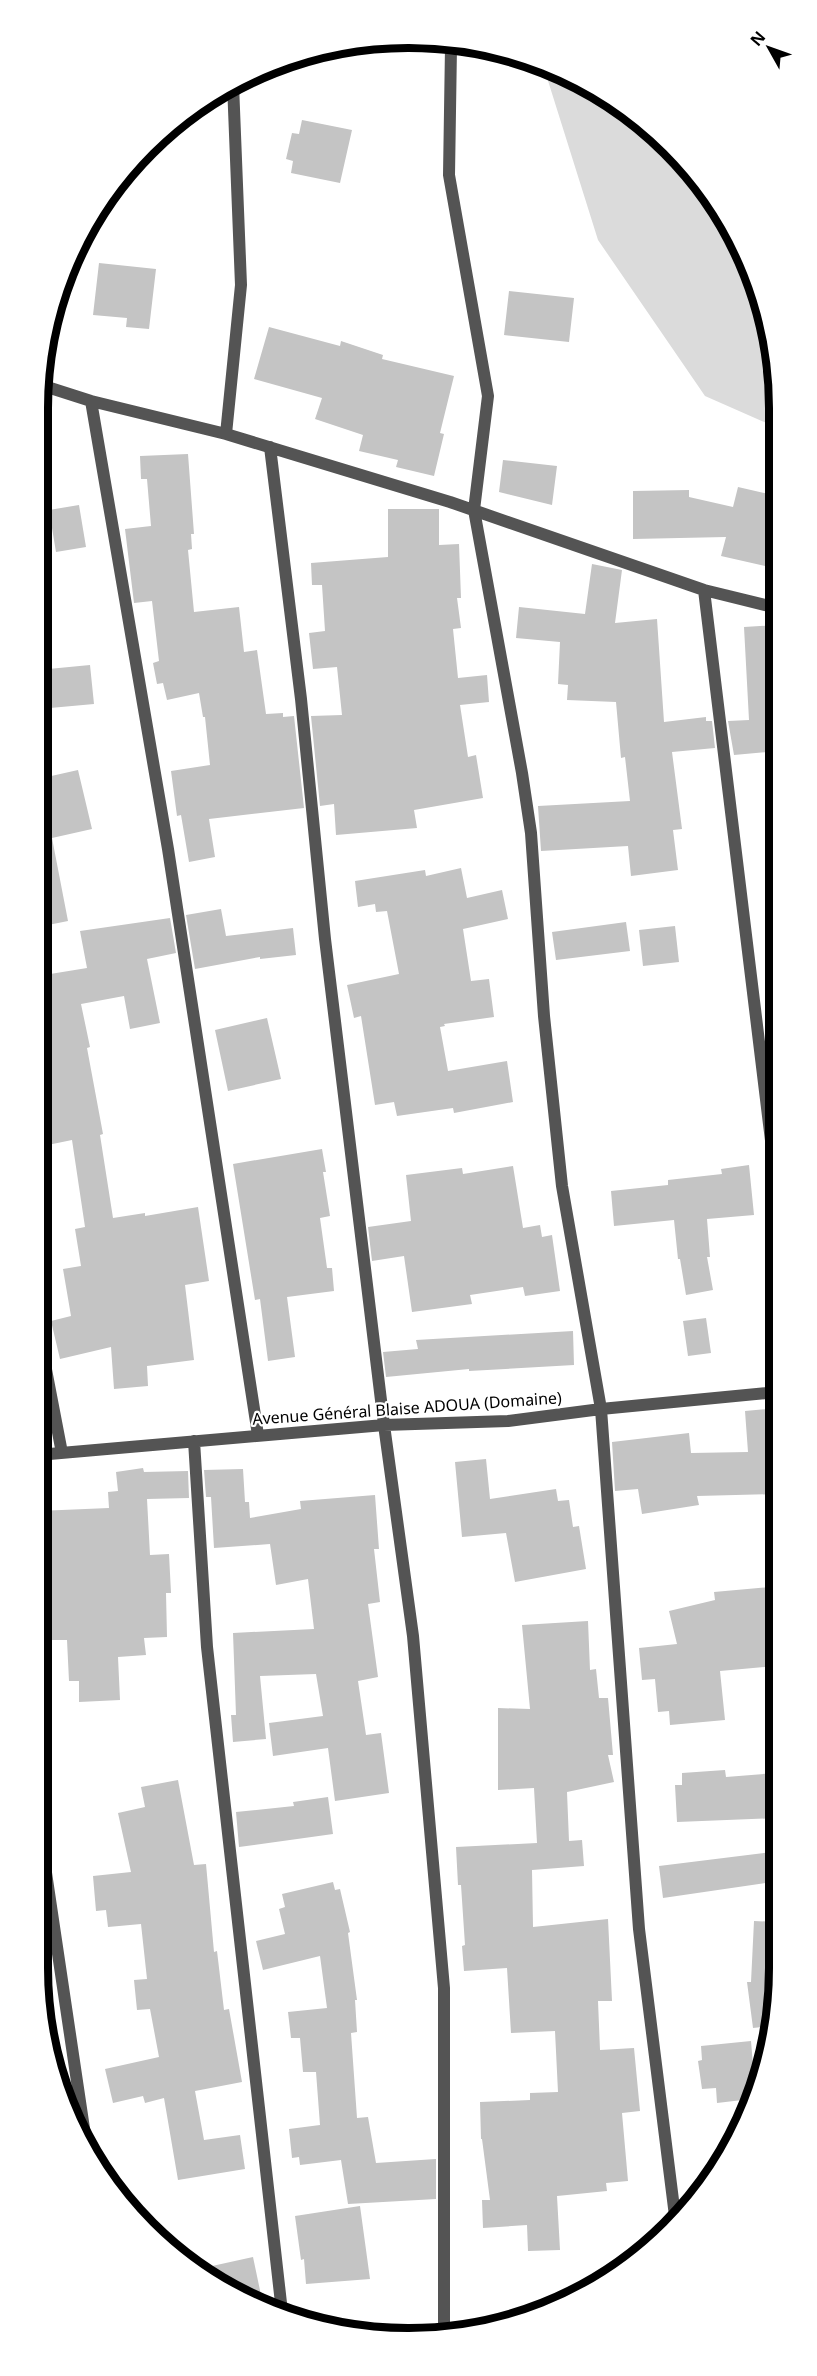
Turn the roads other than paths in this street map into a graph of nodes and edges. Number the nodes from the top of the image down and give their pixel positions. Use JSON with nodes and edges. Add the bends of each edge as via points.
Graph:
{"nodes":[{"id":1,"x":451,"y":51,"type":"edge"},
{"id":2,"x":233,"y":93,"type":"edge"},
{"id":3,"x":49,"y":388,"type":"edge"},
{"id":4,"x":91,"y":401,"type":"junction"},
{"id":5,"x":226,"y":434,"type":"junction"},
{"id":6,"x":270,"y":447,"type":"junction"},
{"id":7,"x":474,"y":510,"type":"junction"},
{"id":8,"x":704,"y":590,"type":"junction"},
{"id":9,"x":769,"y":606,"type":"edge"},
{"id":10,"x":769,"y":1124,"type":"edge"},
{"id":11,"x":48,"y":1380,"type":"edge"},
{"id":12,"x":769,"y":1393,"type":"edge"},
{"id":13,"x":601,"y":1409,"type":"junction"},
{"id":14,"x":384,"y":1425,"type":"junction"},
{"id":15,"x":258,"y":1435,"type":"junction"},
{"id":16,"x":194,"y":1441,"type":"junction"},
{"id":17,"x":62,"y":1453,"type":"junction"},
{"id":18,"x":48,"y":1454,"type":"edge"},
{"id":19,"x":48,"y":1886,"type":"edge"},
{"id":20,"x":83,"y":2123,"type":"edge"},
{"id":21,"x":674,"y":2211,"type":"edge"},
{"id":22,"x":281,"y":2305,"type":"edge"},
{"id":23,"x":444,"y":2326,"type":"edge"}],
"edges":[{"from":1,"to":7,"type":"street","via":[[449,175],[488,396]]},
{"from":2,"to":5,"type":"street","via":[[241,285]]},
{"from":3,"to":4,"type":"street"},
{"from":4,"to":5,"type":"street"},
{"from":4,"to":15,"type":"street","via":[[168,849]]},
{"from":5,"to":6,"type":"street"},
{"from":6,"to":7,"type":"street"},
{"from":6,"to":14,"type":"street"},
{"from":7,"to":8,"type":"street"},
{"from":7,"to":13,"type":"street","via":[[531,833],[544,1016],[562,1186]]},
{"from":8,"to":9,"type":"street"},
{"from":8,"to":10,"type":"street"},
{"from":11,"to":17,"type":"street"},
{"from":12,"to":13,"type":"street","name":"Avenue Général Blaise ADOUA (Domaine)"},
{"from":13,"to":14,"type":"street","name":"Avenue Général Blaise ADOUA (Domaine)","via":[[508,1421]]},
{"from":13,"to":21,"type":"street","via":[[639,1929]]},
{"from":14,"to":15,"type":"street","name":"Avenue Général Blaise ADOUA (Domaine)"},
{"from":14,"to":23,"type":"street","via":[[413,1636],[444,1988]]},
{"from":15,"to":16,"type":"street","name":"Avenue Général Blaise ADOUA (Domaine)"},
{"from":16,"to":17,"type":"street","name":"Avenue Général Blaise ADOUA (Domaine)"},
{"from":16,"to":22,"type":"street","via":[[207,1647]]},
{"from":17,"to":18,"type":"street","name":"Avenue Général Blaise ADOUA (Domaine)"},
{"from":19,"to":20,"type":"street"}]}
